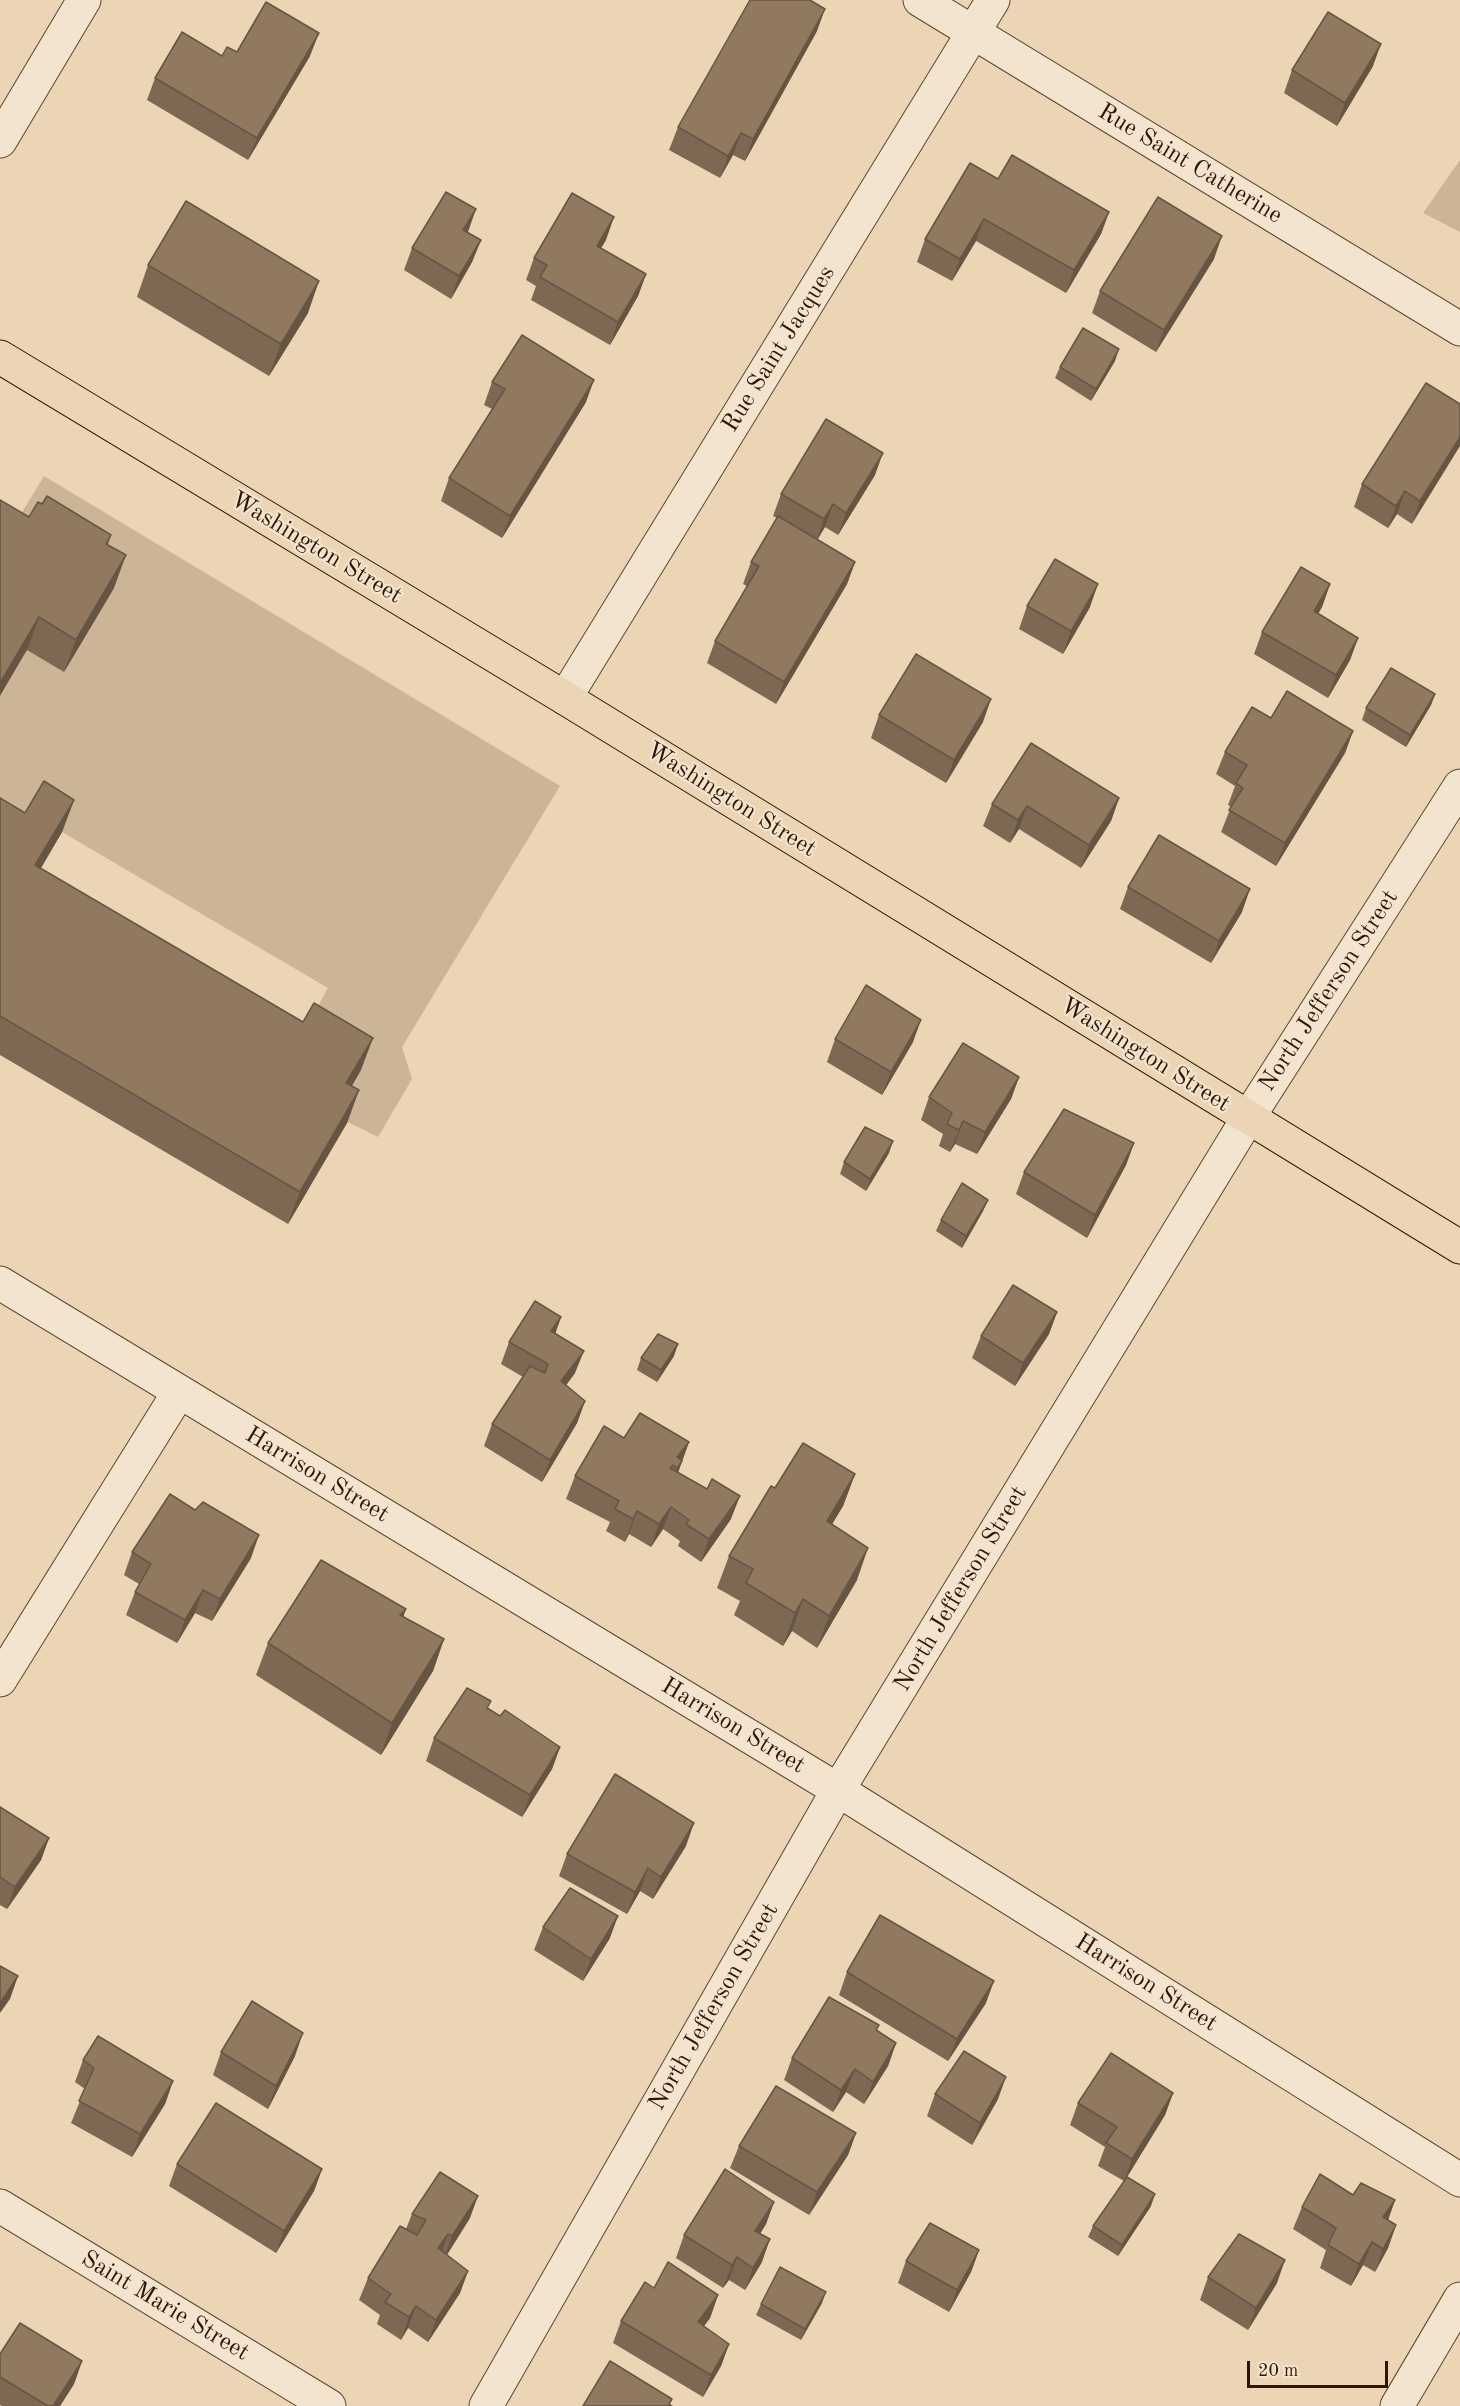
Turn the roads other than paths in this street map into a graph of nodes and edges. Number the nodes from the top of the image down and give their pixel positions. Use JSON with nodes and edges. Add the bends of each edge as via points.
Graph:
{"nodes":[{"id":1,"x":84,"y":0,"type":"edge"},
{"id":2,"x":920,"y":0,"type":"edge"},
{"id":3,"x":993,"y":0,"type":"edge"},
{"id":4,"x":974,"y":32,"type":"junction"},
{"id":5,"x":0,"y":141,"type":"edge"},
{"id":6,"x":1460,"y":329,"type":"edge"},
{"id":7,"x":0,"y":357,"type":"edge"},
{"id":8,"x":565,"y":698,"type":"junction"},
{"id":9,"x":1460,"y":786,"type":"edge"},
{"id":10,"x":1248,"y":1118,"type":"junction"},
{"id":11,"x":1460,"y":1247,"type":"edge"},
{"id":12,"x":0,"y":1282,"type":"edge"},
{"id":13,"x":179,"y":1392,"type":"junction"},
{"id":14,"x":0,"y":1680,"type":"edge"},
{"id":15,"x":838,"y":1790,"type":"junction"},
{"id":16,"x":1460,"y":2180,"type":"edge"},
{"id":17,"x":0,"y":2206,"type":"edge"},
{"id":18,"x":1460,"y":2299,"type":"edge"},
{"id":19,"x":329,"y":2406,"type":"edge"},
{"id":20,"x":486,"y":2406,"type":"edge"},
{"id":21,"x":1397,"y":2406,"type":"edge"}],
"edges":[{"from":1,"to":5,"type":"street"},
{"from":2,"to":4,"type":"street","name":"Rue Saint Catherine"},
{"from":3,"to":4,"type":"street","name":"Rue Saint Jacques"},
{"from":4,"to":6,"type":"street","name":"Rue Saint Catherine"},
{"from":4,"to":8,"type":"street","name":"Rue Saint Jacques"},
{"from":7,"to":8,"type":"main road","name":"Washington Street"},
{"from":8,"to":10,"type":"main road","name":"Washington Street"},
{"from":9,"to":10,"type":"street","name":"North Jefferson Street"},
{"from":10,"to":11,"type":"main road","name":"Washington Street"},
{"from":10,"to":15,"type":"street","name":"North Jefferson Street"},
{"from":12,"to":13,"type":"street","name":"Harrison Street"},
{"from":13,"to":14,"type":"street"},
{"from":13,"to":15,"type":"street","name":"Harrison Street"},
{"from":15,"to":16,"type":"street","name":"Harrison Street"},
{"from":15,"to":20,"type":"street","name":"North Jefferson Street"},
{"from":17,"to":19,"type":"street","name":"Saint Marie Street"},
{"from":18,"to":21,"type":"street"}]}
